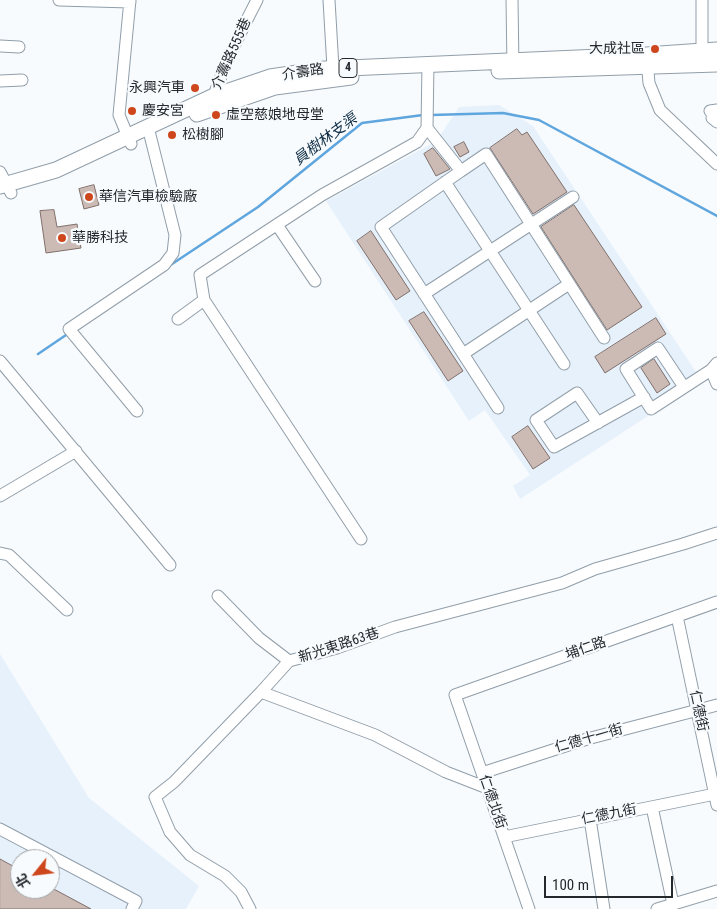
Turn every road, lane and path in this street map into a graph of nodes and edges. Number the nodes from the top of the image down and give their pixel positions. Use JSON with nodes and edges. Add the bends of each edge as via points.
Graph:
{"nodes":[{"id":1,"x":59,"y":0,"type":"edge"},
{"id":2,"x":84,"y":0,"type":"edge"},
{"id":3,"x":329,"y":0,"type":"edge"},
{"id":4,"x":512,"y":0,"type":"edge"},
{"id":5,"x":702,"y":0,"type":"edge"},
{"id":6,"x":130,"y":1,"type":"edge"},
{"id":7,"x":254,"y":1,"type":"edge"},
{"id":8,"x":0,"y":46,"type":"edge"},
{"id":9,"x":19,"y":47,"type":"dead end"},
{"id":10,"x":707,"y":55,"type":"edge"},
{"id":11,"x":647,"y":60,"type":"junction"},
{"id":12,"x":717,"y":64,"type":"edge"},
{"id":13,"x":513,"y":66,"type":"junction"},
{"id":14,"x":333,"y":68,"type":"junction"},
{"id":15,"x":428,"y":69,"type":"junction"},
{"id":16,"x":22,"y":80,"type":"dead end"},
{"id":17,"x":0,"y":81,"type":"edge"},
{"id":18,"x":212,"y":102,"type":"junction"},
{"id":19,"x":428,"y":128,"type":"junction"},
{"id":20,"x":148,"y":131,"type":"junction"},
{"id":21,"x":129,"y":140,"type":"junction"},
{"id":22,"x":717,"y":164,"type":"edge"},
{"id":23,"x":461,"y":171,"type":"junction"},
{"id":24,"x":445,"y":182,"type":"junction"},
{"id":25,"x":4,"y":186,"type":"edge"},
{"id":26,"x":572,"y":197,"type":"dead end"},
{"id":27,"x":530,"y":224,"type":"junction"},
{"id":28,"x":277,"y":225,"type":"junction"},
{"id":29,"x":490,"y":250,"type":"junction"},
{"id":30,"x":315,"y":281,"type":"dead end"},
{"id":31,"x":569,"y":284,"type":"junction"},
{"id":32,"x":424,"y":294,"type":"junction"},
{"id":33,"x":204,"y":300,"type":"junction"},
{"id":34,"x":529,"y":311,"type":"junction"},
{"id":35,"x":178,"y":319,"type":"dead end"},
{"id":36,"x":604,"y":338,"type":"dead end"},
{"id":37,"x":463,"y":354,"type":"junction"},
{"id":38,"x":0,"y":361,"type":"edge"},
{"id":39,"x":564,"y":364,"type":"dead end"},
{"id":40,"x":714,"y":367,"type":"edge"},
{"id":41,"x":717,"y":384,"type":"edge"},
{"id":42,"x":684,"y":387,"type":"junction"},
{"id":43,"x":644,"y":397,"type":"junction"},
{"id":44,"x":498,"y":408,"type":"dead end"},
{"id":45,"x":137,"y":411,"type":"dead end"},
{"id":46,"x":598,"y":423,"type":"dead end"},
{"id":47,"x":76,"y":451,"type":"junction"},
{"id":48,"x":0,"y":496,"type":"edge"},
{"id":49,"x":717,"y":532,"type":"edge"},
{"id":50,"x":360,"y":539,"type":"dead end"},
{"id":51,"x":0,"y":553,"type":"edge"},
{"id":52,"x":170,"y":565,"type":"dead end"},
{"id":53,"x":218,"y":596,"type":"dead end"},
{"id":54,"x":717,"y":602,"type":"edge"},
{"id":55,"x":67,"y":610,"type":"dead end"},
{"id":56,"x":677,"y":616,"type":"junction"},
{"id":57,"x":288,"y":661,"type":"junction"},
{"id":58,"x":261,"y":692,"type":"junction"},
{"id":59,"x":455,"y":695,"type":"joint"},
{"id":60,"x":717,"y":705,"type":"edge"},
{"id":61,"x":698,"y":709,"type":"junction"},
{"id":62,"x":482,"y":773,"type":"junction"},
{"id":63,"x":487,"y":788,"type":"junction"},
{"id":64,"x":716,"y":800,"type":"edge"},
{"id":65,"x":652,"y":807,"type":"junction"},
{"id":66,"x":590,"y":819,"type":"junction"},
{"id":67,"x":0,"y":829,"type":"edge"},
{"id":68,"x":504,"y":837,"type":"junction"},
{"id":69,"x":717,"y":892,"type":"edge"},
{"id":70,"x":673,"y":904,"type":"junction"},
{"id":71,"x":132,"y":909,"type":"edge"},
{"id":72,"x":250,"y":909,"type":"edge"},
{"id":73,"x":529,"y":909,"type":"edge"},
{"id":74,"x":604,"y":909,"type":"edge"},
{"id":75,"x":657,"y":909,"type":"edge"}],
"edges":[{"from":1,"to":2,"type":"street"},
{"from":2,"to":6,"type":"street"},
{"from":3,"to":14,"type":"street"},
{"from":4,"to":13,"type":"street"},
{"from":5,"to":10,"type":"street"},
{"from":6,"to":21,"type":"street","via":[[119,116]]},
{"from":7,"to":18,"type":"street","name":"介壽路555巷"},
{"from":8,"to":9,"type":"street"},
{"from":10,"to":11,"type":"main road","name":"介壽路","number":"4"},
{"from":10,"to":12,"type":"main road","name":"介壽路","number":"4"},
{"from":11,"to":13,"type":"main road","name":"介壽路","number":"4"},
{"from":11,"to":22,"type":"street","via":[[649,83],[660,110]]},
{"from":13,"to":15,"type":"main road","name":"介壽路","number":"4"},
{"from":14,"to":15,"type":"main road","name":"介壽路","number":"4"},
{"from":14,"to":18,"type":"main road","name":"介壽路","number":"4","via":[[270,77]]},
{"from":15,"to":18,"type":"main road","name":"介壽路","number":"4","via":[[275,87]]},
{"from":15,"to":19,"type":"street"},
{"from":16,"to":17,"type":"street"},
{"from":18,"to":20,"type":"main road","name":"介壽路","number":"4"},
{"from":19,"to":23,"type":"street"},
{"from":19,"to":28,"type":"street","via":[[417,142],[322,195]]},
{"from":20,"to":21,"type":"main road","name":"介壽路","number":"4"},
{"from":20,"to":45,"type":"street","via":[[175,235],[173,253],[164,265],[69,329]]},
{"from":21,"to":25,"type":"main road","name":"介壽路","number":"4","via":[[43,184]]},
{"from":23,"to":24,"type":"street"},
{"from":23,"to":27,"type":"street","via":[[486,154]]},
{"from":24,"to":29,"type":"street"},
{"from":24,"to":32,"type":"street","via":[[381,227]]},
{"from":26,"to":27,"type":"street"},
{"from":27,"to":29,"type":"street"},
{"from":27,"to":31,"type":"street"},
{"from":28,"to":30,"type":"street"},
{"from":28,"to":33,"type":"street","via":[[200,275]]},
{"from":29,"to":32,"type":"street"},
{"from":29,"to":34,"type":"street"},
{"from":31,"to":34,"type":"street"},
{"from":31,"to":36,"type":"street"},
{"from":32,"to":37,"type":"street"},
{"from":33,"to":35,"type":"street"},
{"from":33,"to":50,"type":"street"},
{"from":34,"to":37,"type":"street"},
{"from":34,"to":39,"type":"street"},
{"from":37,"to":44,"type":"street"},
{"from":38,"to":47,"type":"street"},
{"from":40,"to":41,"type":"street"},
{"from":40,"to":42,"type":"street"},
{"from":42,"to":43,"type":"street","via":[[651,409]]},
{"from":42,"to":43,"type":"street","via":[[658,348],[626,369]]},
{"from":43,"to":46,"type":"street","via":[[587,429],[554,447],[536,420],[577,392]]},
{"from":47,"to":48,"type":"street"},
{"from":47,"to":52,"type":"street"},
{"from":49,"to":57,"type":"street","name":"新光東路63巷","via":[[595,569],[562,583],[395,627]]},
{"from":51,"to":55,"type":"street","via":[[9,555]]},
{"from":53,"to":57,"type":"street","via":[[259,638]]},
{"from":54,"to":56,"type":"street","name":"埔仁路"},
{"from":56,"to":59,"type":"street","name":"埔仁路"},
{"from":56,"to":61,"type":"street","name":"仁德街"},
{"from":57,"to":58,"type":"street","name":"新光東路63巷"},
{"from":58,"to":63,"type":"street","via":[[374,735],[446,772]]},
{"from":58,"to":72,"type":"street","name":"新光東路63巷","via":[[174,782],[155,797],[170,832],[190,855],[226,876],[241,892]]},
{"from":59,"to":62,"type":"street","name":"仁德北街"},
{"from":60,"to":61,"type":"street","name":"仁德十一街"},
{"from":61,"to":62,"type":"street","name":"仁德十一街","via":[[587,739]]},
{"from":61,"to":64,"type":"street","name":"仁德街"},
{"from":62,"to":63,"type":"street","name":"仁德北街"},
{"from":63,"to":68,"type":"street","name":"仁德北街"},
{"from":64,"to":65,"type":"street","name":"仁德九街"},
{"from":65,"to":66,"type":"street","name":"仁德九街"},
{"from":65,"to":70,"type":"street"},
{"from":66,"to":68,"type":"street","name":"仁德九街"},
{"from":66,"to":74,"type":"street"},
{"from":67,"to":71,"type":"street","via":[[136,901]]},
{"from":68,"to":73,"type":"street","name":"仁德北街"},
{"from":69,"to":70,"type":"street"},
{"from":70,"to":75,"type":"street"}]}
